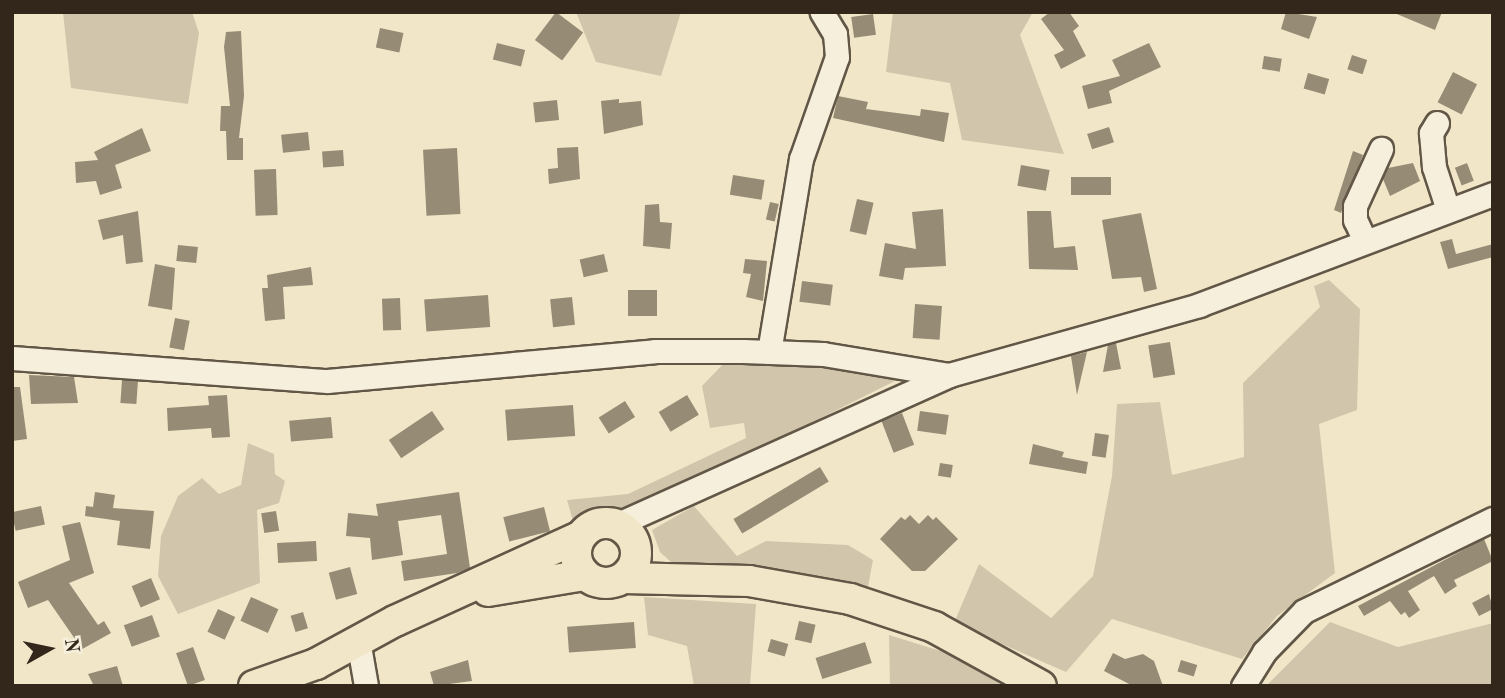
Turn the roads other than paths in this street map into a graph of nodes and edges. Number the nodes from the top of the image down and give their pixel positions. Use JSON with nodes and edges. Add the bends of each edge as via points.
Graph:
{"nodes":[{"id":1,"x":822,"y":12,"type":"edge"},
{"id":2,"x":1437,"y":123,"type":"dead end"},
{"id":3,"x":1381,"y":149,"type":"dead end"},
{"id":4,"x":1493,"y":194,"type":"edge"},
{"id":5,"x":1448,"y":210,"type":"junction"},
{"id":6,"x":1365,"y":241,"type":"junction"},
{"id":7,"x":769,"y":352,"type":"junction"},
{"id":8,"x":12,"y":358,"type":"edge"},
{"id":9,"x":949,"y":376,"type":"junction"},
{"id":10,"x":1493,"y":519,"type":"edge"},
{"id":11,"x":618,"y":524,"type":"junction"},
{"id":12,"x":579,"y":537,"type":"junction"},
{"id":13,"x":585,"y":575,"type":"junction"},
{"id":14,"x":624,"y":578,"type":"junction"},
{"id":15,"x":453,"y":596,"type":"junction"},
{"id":16,"x":358,"y":640,"type":"junction"},
{"id":17,"x":254,"y":686,"type":"edge"},
{"id":18,"x":366,"y":686,"type":"edge"},
{"id":19,"x":1041,"y":686,"type":"edge"},
{"id":20,"x":1244,"y":686,"type":"edge"}],
"edges":[{"from":1,"to":7,"type":"street","via":[[835,34],[837,57],[801,159]]},
{"from":2,"to":5,"type":"street","via":[[1432,133],[1434,167]]},
{"from":3,"to":6,"type":"street","via":[[1355,206],[1355,220]]},
{"from":4,"to":5,"type":"street"},
{"from":5,"to":6,"type":"street"},
{"from":6,"to":9,"type":"street","via":[[1199,305]]},
{"from":7,"to":8,"type":"street","via":[[655,351],[327,381]]},
{"from":7,"to":9,"type":"street","via":[[875,360]]},
{"from":9,"to":11,"type":"street"},
{"from":10,"to":20,"type":"street","via":[[1304,611],[1271,644]]},
{"from":11,"to":12,"type":"main road","via":[[604,523]]},
{"from":11,"to":14,"type":"main road","via":[[636,543],[633,568]]},
{"from":12,"to":13,"type":"main road","via":[[577,564]]},
{"from":12,"to":15,"type":"main road"},
{"from":13,"to":14,"type":"main road","via":[[611,583]]},
{"from":13,"to":15,"type":"main road"},
{"from":14,"to":19,"type":"main road","via":[[750,581],[864,603],[934,627]]},
{"from":15,"to":16,"type":"main road"},
{"from":16,"to":17,"type":"main road","via":[[316,664]]},
{"from":16,"to":18,"type":"street"}]}
